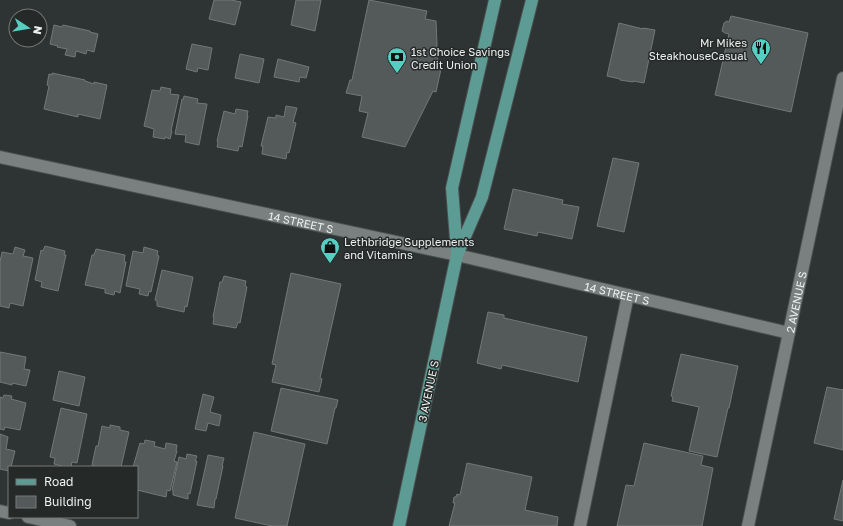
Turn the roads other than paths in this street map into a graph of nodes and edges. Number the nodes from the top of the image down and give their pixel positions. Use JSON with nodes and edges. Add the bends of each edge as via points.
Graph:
{"nodes":[{"id":1,"x":495,"y":0,"type":"edge"},
{"id":2,"x":532,"y":0,"type":"edge"},
{"id":3,"x":843,"y":78,"type":"edge"},
{"id":4,"x":0,"y":157,"type":"edge"},
{"id":5,"x":457,"y":255,"type":"junction"},
{"id":6,"x":628,"y":295,"type":"junction"},
{"id":7,"x":789,"y":333,"type":"junction"},
{"id":8,"x":33,"y":518,"type":"edge"},
{"id":9,"x":70,"y":526,"type":"edge"},
{"id":10,"x":399,"y":526,"type":"edge"},
{"id":11,"x":580,"y":526,"type":"edge"},
{"id":12,"x":748,"y":526,"type":"edge"}],
"edges":[{"from":1,"to":5,"type":"main road","name":"3 AVENUE S","via":[[452,188]]},
{"from":2,"to":5,"type":"main road","name":"3 AVENUE S","via":[[482,196]]},
{"from":3,"to":7,"type":"street","name":"2 AVENUE S"},
{"from":4,"to":5,"type":"street","name":"14 STREET S"},
{"from":5,"to":6,"type":"street","name":"14 STREET S"},
{"from":5,"to":10,"type":"main road","name":"3 AVENUE S"},
{"from":6,"to":7,"type":"street","name":"14 STREET S"},
{"from":6,"to":11,"type":"street"},
{"from":7,"to":12,"type":"street","name":"2 AVENUE S"},
{"from":8,"to":9,"type":"street"}]}
